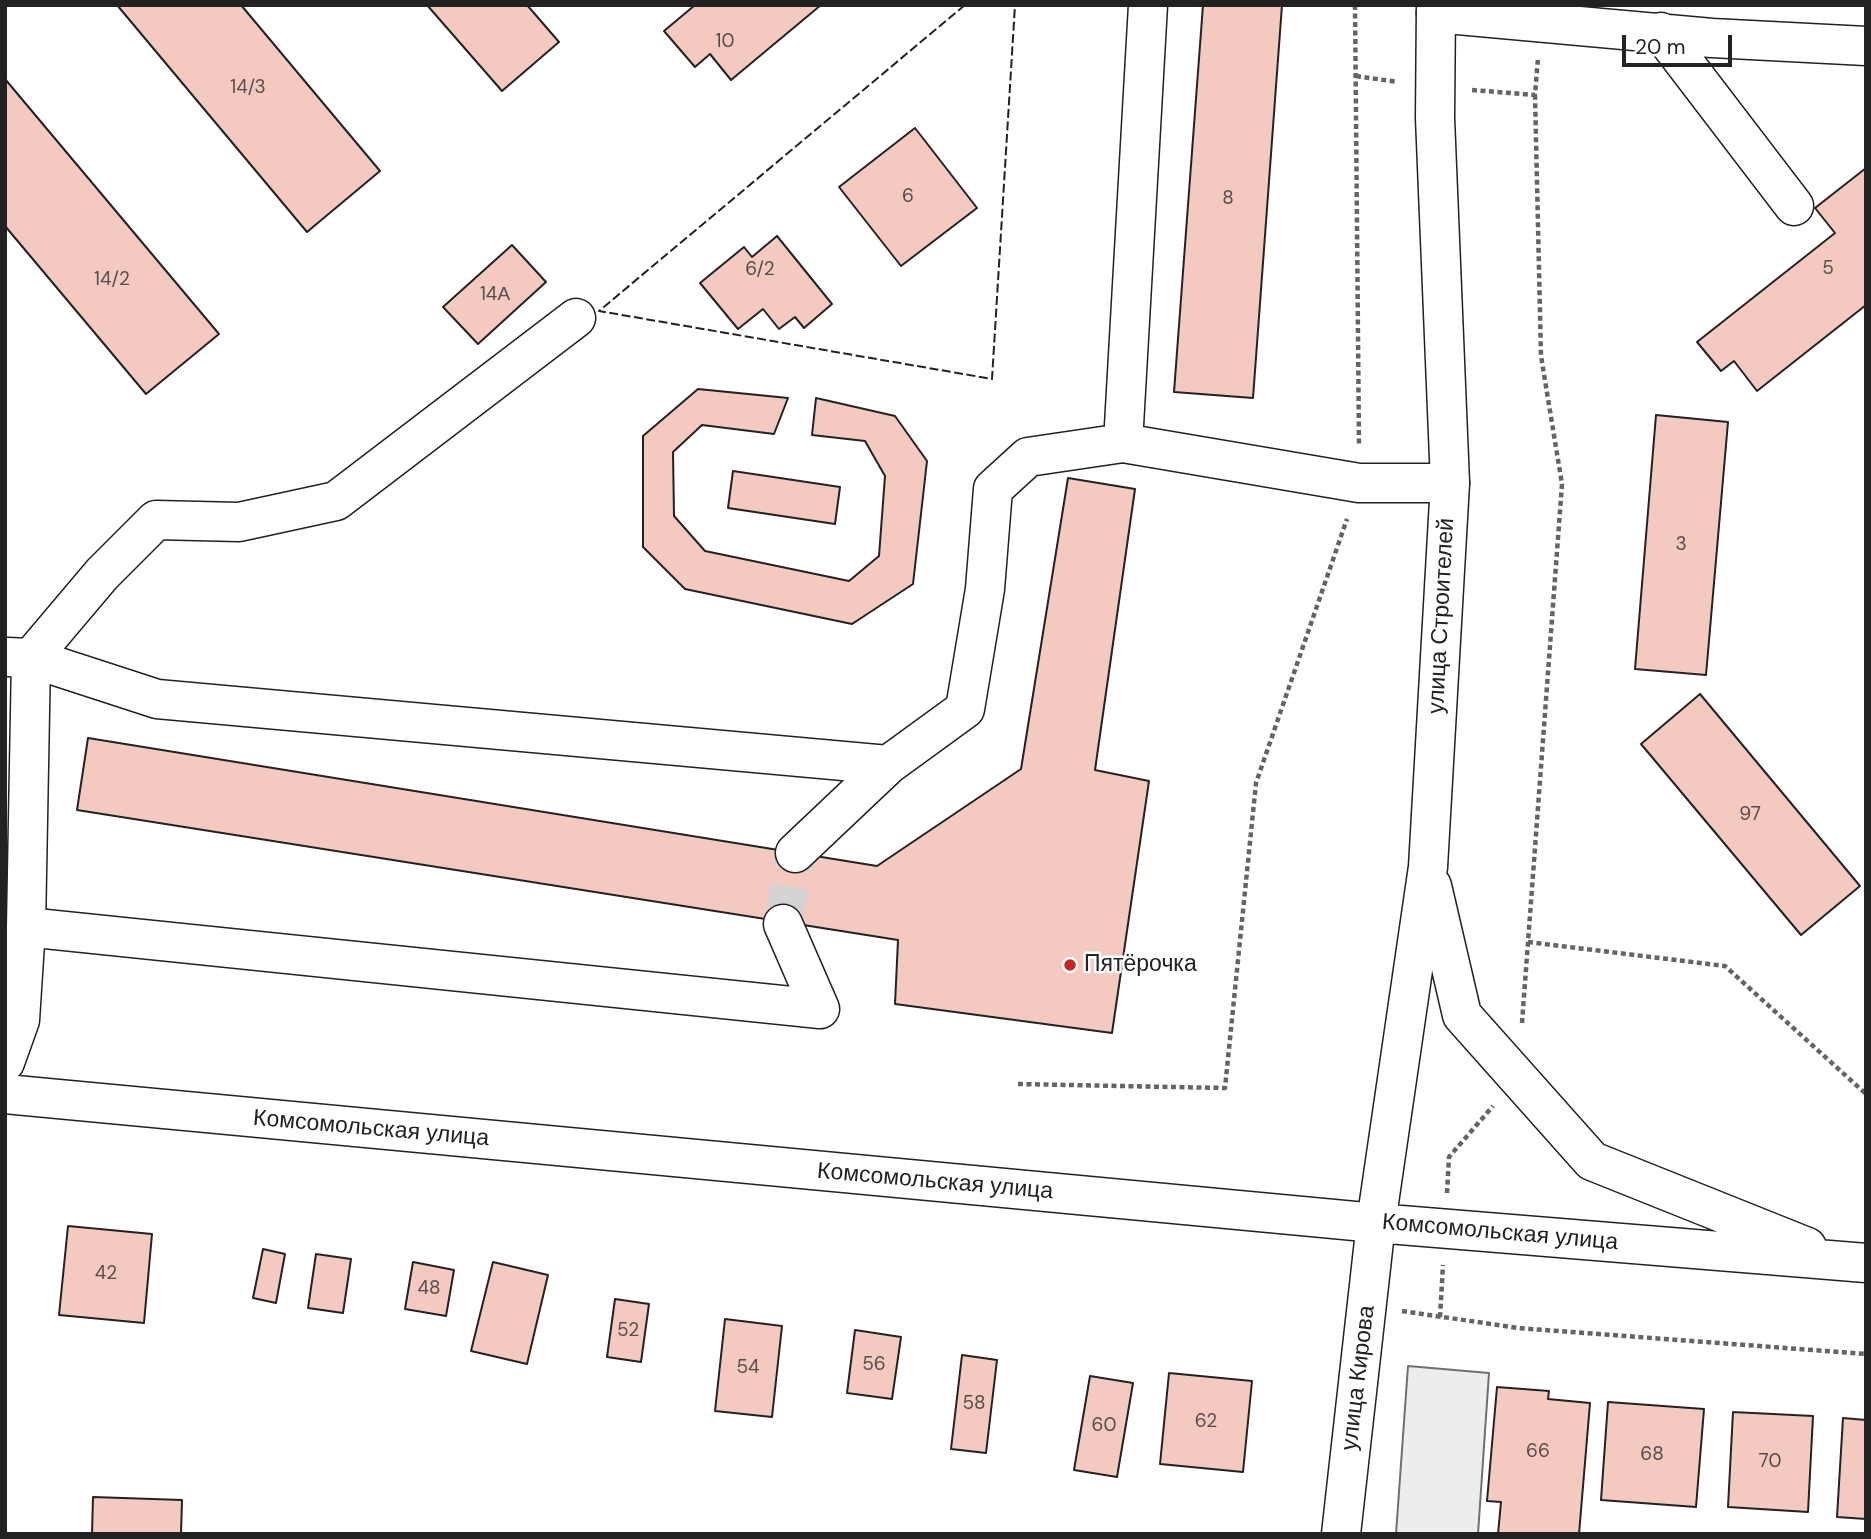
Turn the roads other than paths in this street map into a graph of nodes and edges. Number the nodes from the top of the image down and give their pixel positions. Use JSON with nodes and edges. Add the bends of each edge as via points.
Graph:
{"nodes":[{"id":1,"x":1148,"y":5,"type":"edge"},
{"id":2,"x":1436,"y":9,"type":"edge"},
{"id":3,"x":1661,"y":32,"type":"junction"},
{"id":4,"x":1866,"y":46,"type":"edge"},
{"id":5,"x":1794,"y":206,"type":"dead end"},
{"id":6,"x":576,"y":318,"type":"dead end"},
{"id":7,"x":1123,"y":443,"type":"junction"},
{"id":8,"x":1450,"y":483,"type":"junction"},
{"id":9,"x":18,"y":657,"type":"edge"},
{"id":10,"x":888,"y":765,"type":"junction"},
{"id":11,"x":795,"y":853,"type":"tunnel mouth"},
{"id":12,"x":1428,"y":867,"type":"junction"},
{"id":13,"x":783,"y":924,"type":"tunnel mouth"},
{"id":14,"x":26,"y":927,"type":"junction"},
{"id":15,"x":5,"y":1062,"type":"edge"},
{"id":16,"x":5,"y":1094,"type":"edge"},
{"id":17,"x":1376,"y":1223,"type":"junction"},
{"id":18,"x":1855,"y":1263,"type":"edge"},
{"id":19,"x":1341,"y":1534,"type":"edge"}],
"edges":[{"from":1,"to":7,"type":"main road"},
{"from":2,"to":3,"type":"main road"},
{"from":2,"to":8,"type":"main road","name":"улица Строителей","via":[[1435,118]]},
{"from":3,"to":4,"type":"main road"},
{"from":3,"to":5,"type":"main road"},
{"from":6,"to":9,"type":"main road","via":[[336,501],[239,522],[156,520]]},
{"from":7,"to":8,"type":"main road","via":[[1359,483]]},
{"from":7,"to":10,"type":"main road","via":[[1028,457],[993,489],[985,589],[965,709]]},
{"from":8,"to":12,"type":"main road","name":"улица Строителей"},
{"from":9,"to":10,"type":"main road","via":[[157,699]]},
{"from":9,"to":14,"type":"main road"},
{"from":10,"to":11,"type":"main road"},
{"from":12,"to":17,"type":"main road","name":"улица Строителей"},
{"from":12,"to":18,"type":"main road","via":[[1462,1015],[1592,1161]]},
{"from":13,"to":14,"type":"main road","via":[[820,1009]]},
{"from":14,"to":15,"type":"main road","via":[[20,1020]]},
{"from":16,"to":17,"type":"main road","name":"Комсомольская улица"},
{"from":17,"to":18,"type":"main road","name":"Комсомольская улица"},
{"from":17,"to":19,"type":"main road","name":"улица Кирова"}]}
